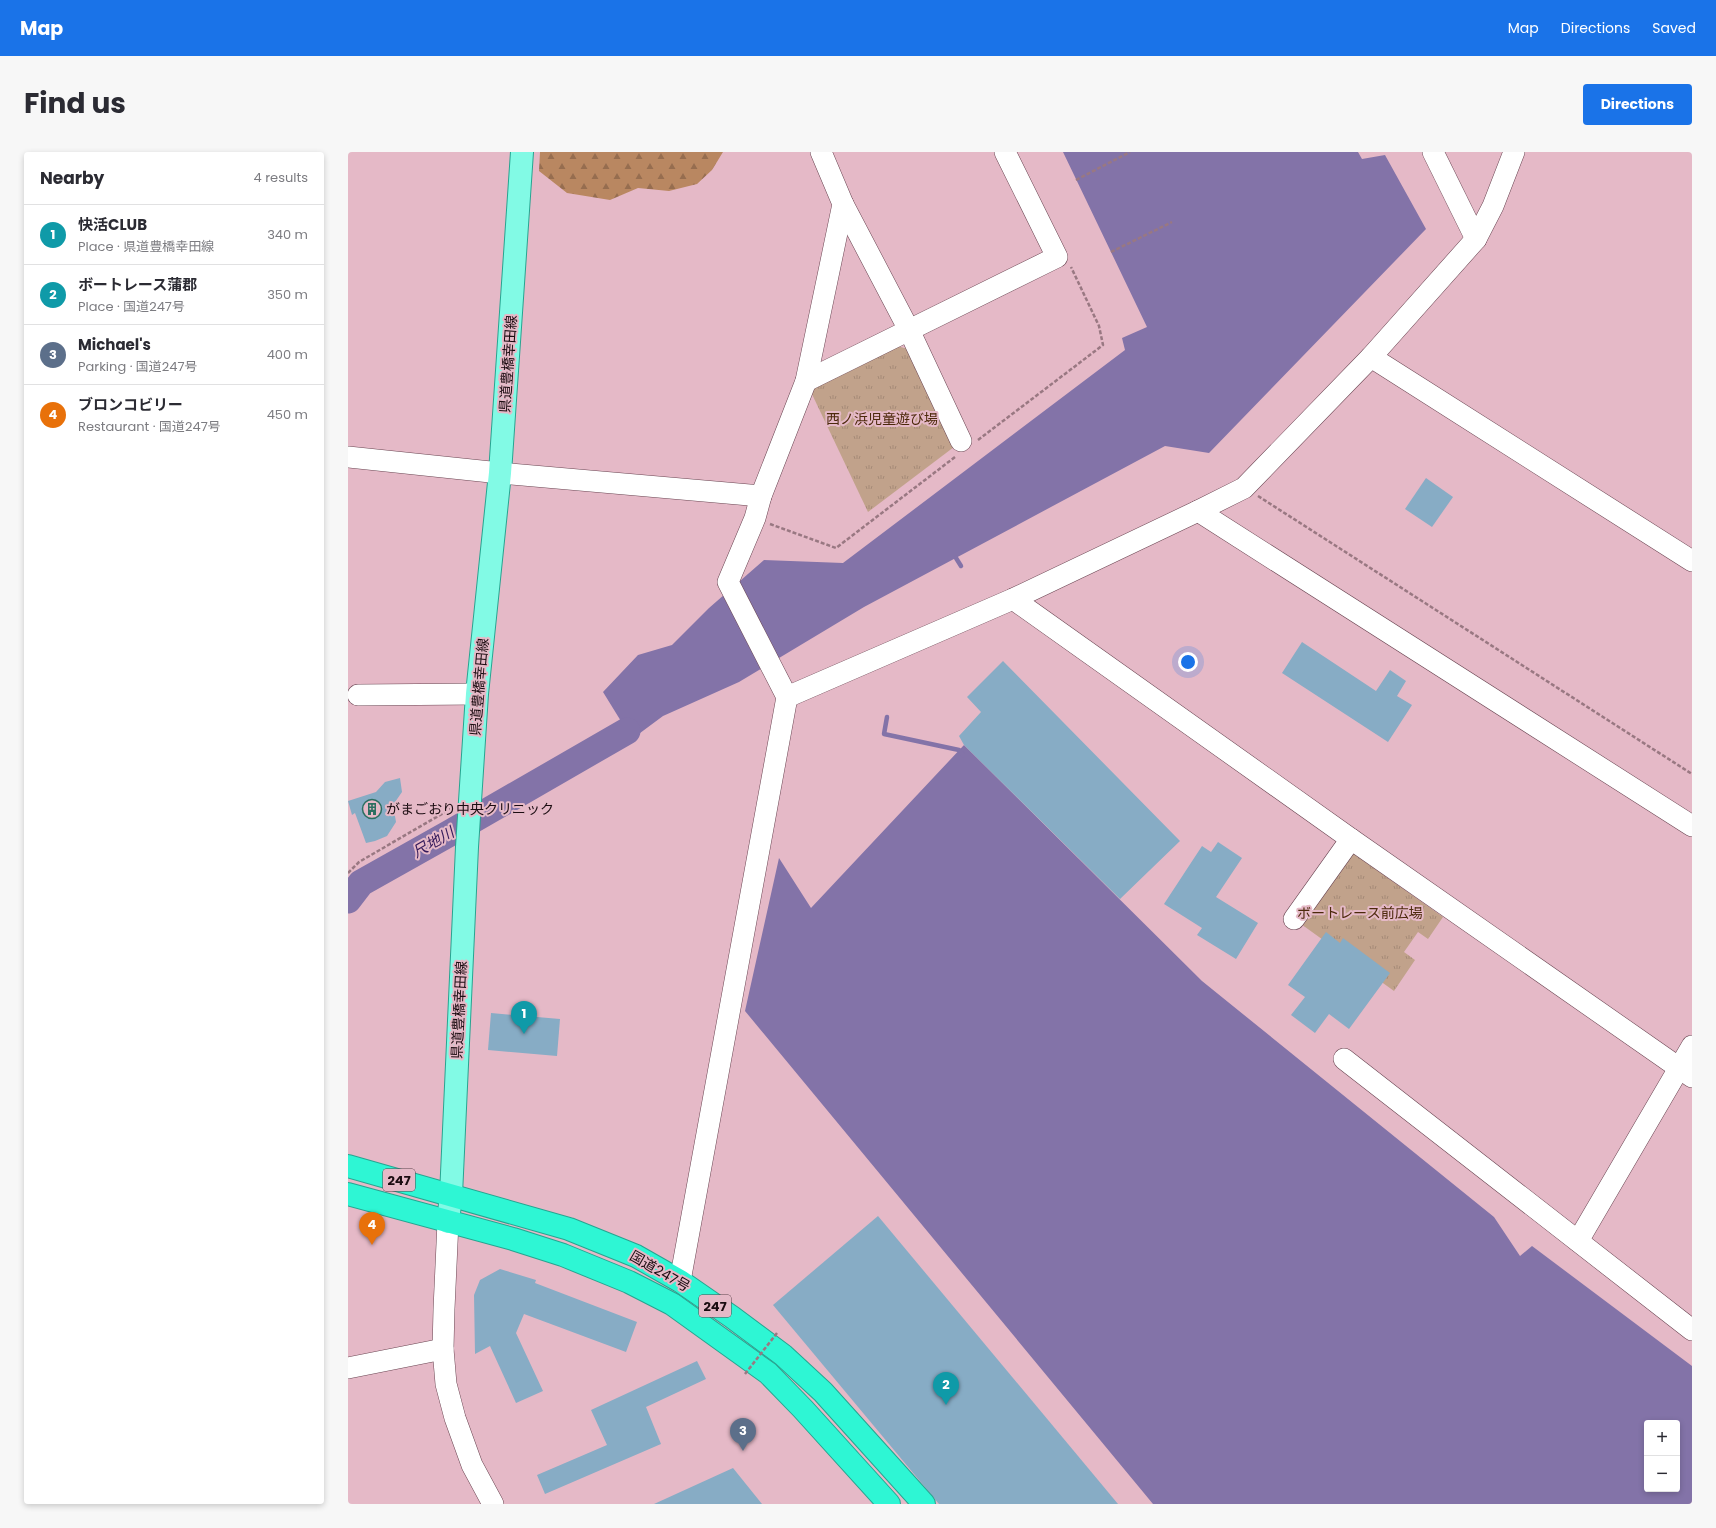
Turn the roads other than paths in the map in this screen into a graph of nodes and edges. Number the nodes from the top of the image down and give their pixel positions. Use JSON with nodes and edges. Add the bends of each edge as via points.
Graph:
{"nodes":[{"id":1,"x":522,"y":152,"type":"edge"},
{"id":2,"x":821,"y":152,"type":"edge"},
{"id":3,"x":1005,"y":152,"type":"edge"},
{"id":4,"x":1433,"y":152,"type":"edge"},
{"id":5,"x":1514,"y":152,"type":"edge"},
{"id":6,"x":843,"y":204,"type":"junction"},
{"id":7,"x":1476,"y":238,"type":"junction"},
{"id":8,"x":910,"y":330,"type":"junction"},
{"id":9,"x":1371,"y":357,"type":"junction"},
{"id":10,"x":806,"y":381,"type":"junction"},
{"id":11,"x":964,"y":446,"type":"road end"},
{"id":12,"x":348,"y":457,"type":"edge"},
{"id":13,"x":500,"y":472,"type":"junction"},
{"id":14,"x":761,"y":496,"type":"junction"},
{"id":15,"x":1198,"y":512,"type":"junction"},
{"id":16,"x":1692,"y":561,"type":"edge"},
{"id":17,"x":1013,"y":599,"type":"junction"},
{"id":18,"x":477,"y":694,"type":"junction"},
{"id":19,"x":358,"y":695,"type":"dead end"},
{"id":20,"x":787,"y":697,"type":"junction"},
{"id":21,"x":1692,"y":826,"type":"edge"},
{"id":22,"x":1351,"y":839,"type":"junction"},
{"id":23,"x":1294,"y":920,"type":"dead end"},
{"id":24,"x":1692,"y":1046,"type":"edge"},
{"id":25,"x":1344,"y":1059,"type":"dead end"},
{"id":26,"x":1685,"y":1072,"type":"edge"},
{"id":27,"x":348,"y":1166,"type":"edge"},
{"id":28,"x":348,"y":1194,"type":"edge"},
{"id":29,"x":451,"y":1195,"type":"junction"},
{"id":30,"x":448,"y":1222,"type":"junction"},
{"id":31,"x":1578,"y":1241,"type":"junction"},
{"id":32,"x":680,"y":1281,"type":"junction"},
{"id":33,"x":1692,"y":1330,"type":"edge"},
{"id":34,"x":444,"y":1349,"type":"junction"},
{"id":35,"x":348,"y":1368,"type":"edge"},
{"id":36,"x":493,"y":1504,"type":"edge"},
{"id":37,"x":889,"y":1504,"type":"edge"},
{"id":38,"x":924,"y":1504,"type":"edge"}],
"edges":[{"from":1,"to":13,"type":"main road","name":"県道豊橋幸田線"},
{"from":2,"to":6,"type":"street"},
{"from":3,"to":8,"type":"street","via":[[1056,257]]},
{"from":4,"to":7,"type":"street"},
{"from":5,"to":7,"type":"street","via":[[1493,206]]},
{"from":6,"to":8,"type":"street"},
{"from":6,"to":10,"type":"street"},
{"from":7,"to":9,"type":"street"},
{"from":8,"to":10,"type":"street"},
{"from":8,"to":11,"type":"street"},
{"from":9,"to":15,"type":"street","via":[[1244,488]]},
{"from":9,"to":16,"type":"street"},
{"from":10,"to":14,"type":"street"},
{"from":12,"to":13,"type":"street"},
{"from":13,"to":14,"type":"street"},
{"from":13,"to":18,"type":"main road","name":"県道豊橋幸田線"},
{"from":14,"to":20,"type":"street","via":[[755,518],[728,582]]},
{"from":15,"to":17,"type":"street"},
{"from":15,"to":21,"type":"street"},
{"from":17,"to":20,"type":"street"},
{"from":17,"to":22,"type":"street"},
{"from":18,"to":19,"type":"street"},
{"from":18,"to":29,"type":"main road","name":"県道豊橋幸田線","via":[[467,847]]},
{"from":20,"to":32,"type":"street"},
{"from":22,"to":23,"type":"street"},
{"from":22,"to":26,"type":"street"},
{"from":24,"to":26,"type":"street"},
{"from":25,"to":31,"type":"street"},
{"from":26,"to":31,"type":"street"},
{"from":27,"to":29,"type":"highway","name":"国道247号","number":"247"},
{"from":28,"to":30,"type":"highway","name":"国道247号","number":"247"},
{"from":29,"to":30,"type":"main road","name":"県道豊橋幸田線"},
{"from":29,"to":32,"type":"highway","name":"国道247号","number":"247","via":[[569,1229],[636,1256]]},
{"from":30,"to":34,"type":"street"},
{"from":30,"to":37,"type":"highway","name":"国道247号","number":"247","via":[[563,1255],[629,1282],[672,1304],[768,1373]]},
{"from":31,"to":33,"type":"street"},
{"from":32,"to":38,"type":"highway","name":"国道247号","number":"247","via":[[732,1317],[823,1392]]},
{"from":34,"to":35,"type":"street"},
{"from":34,"to":36,"type":"street","via":[[446,1384],[455,1418],[472,1465]]}]}
